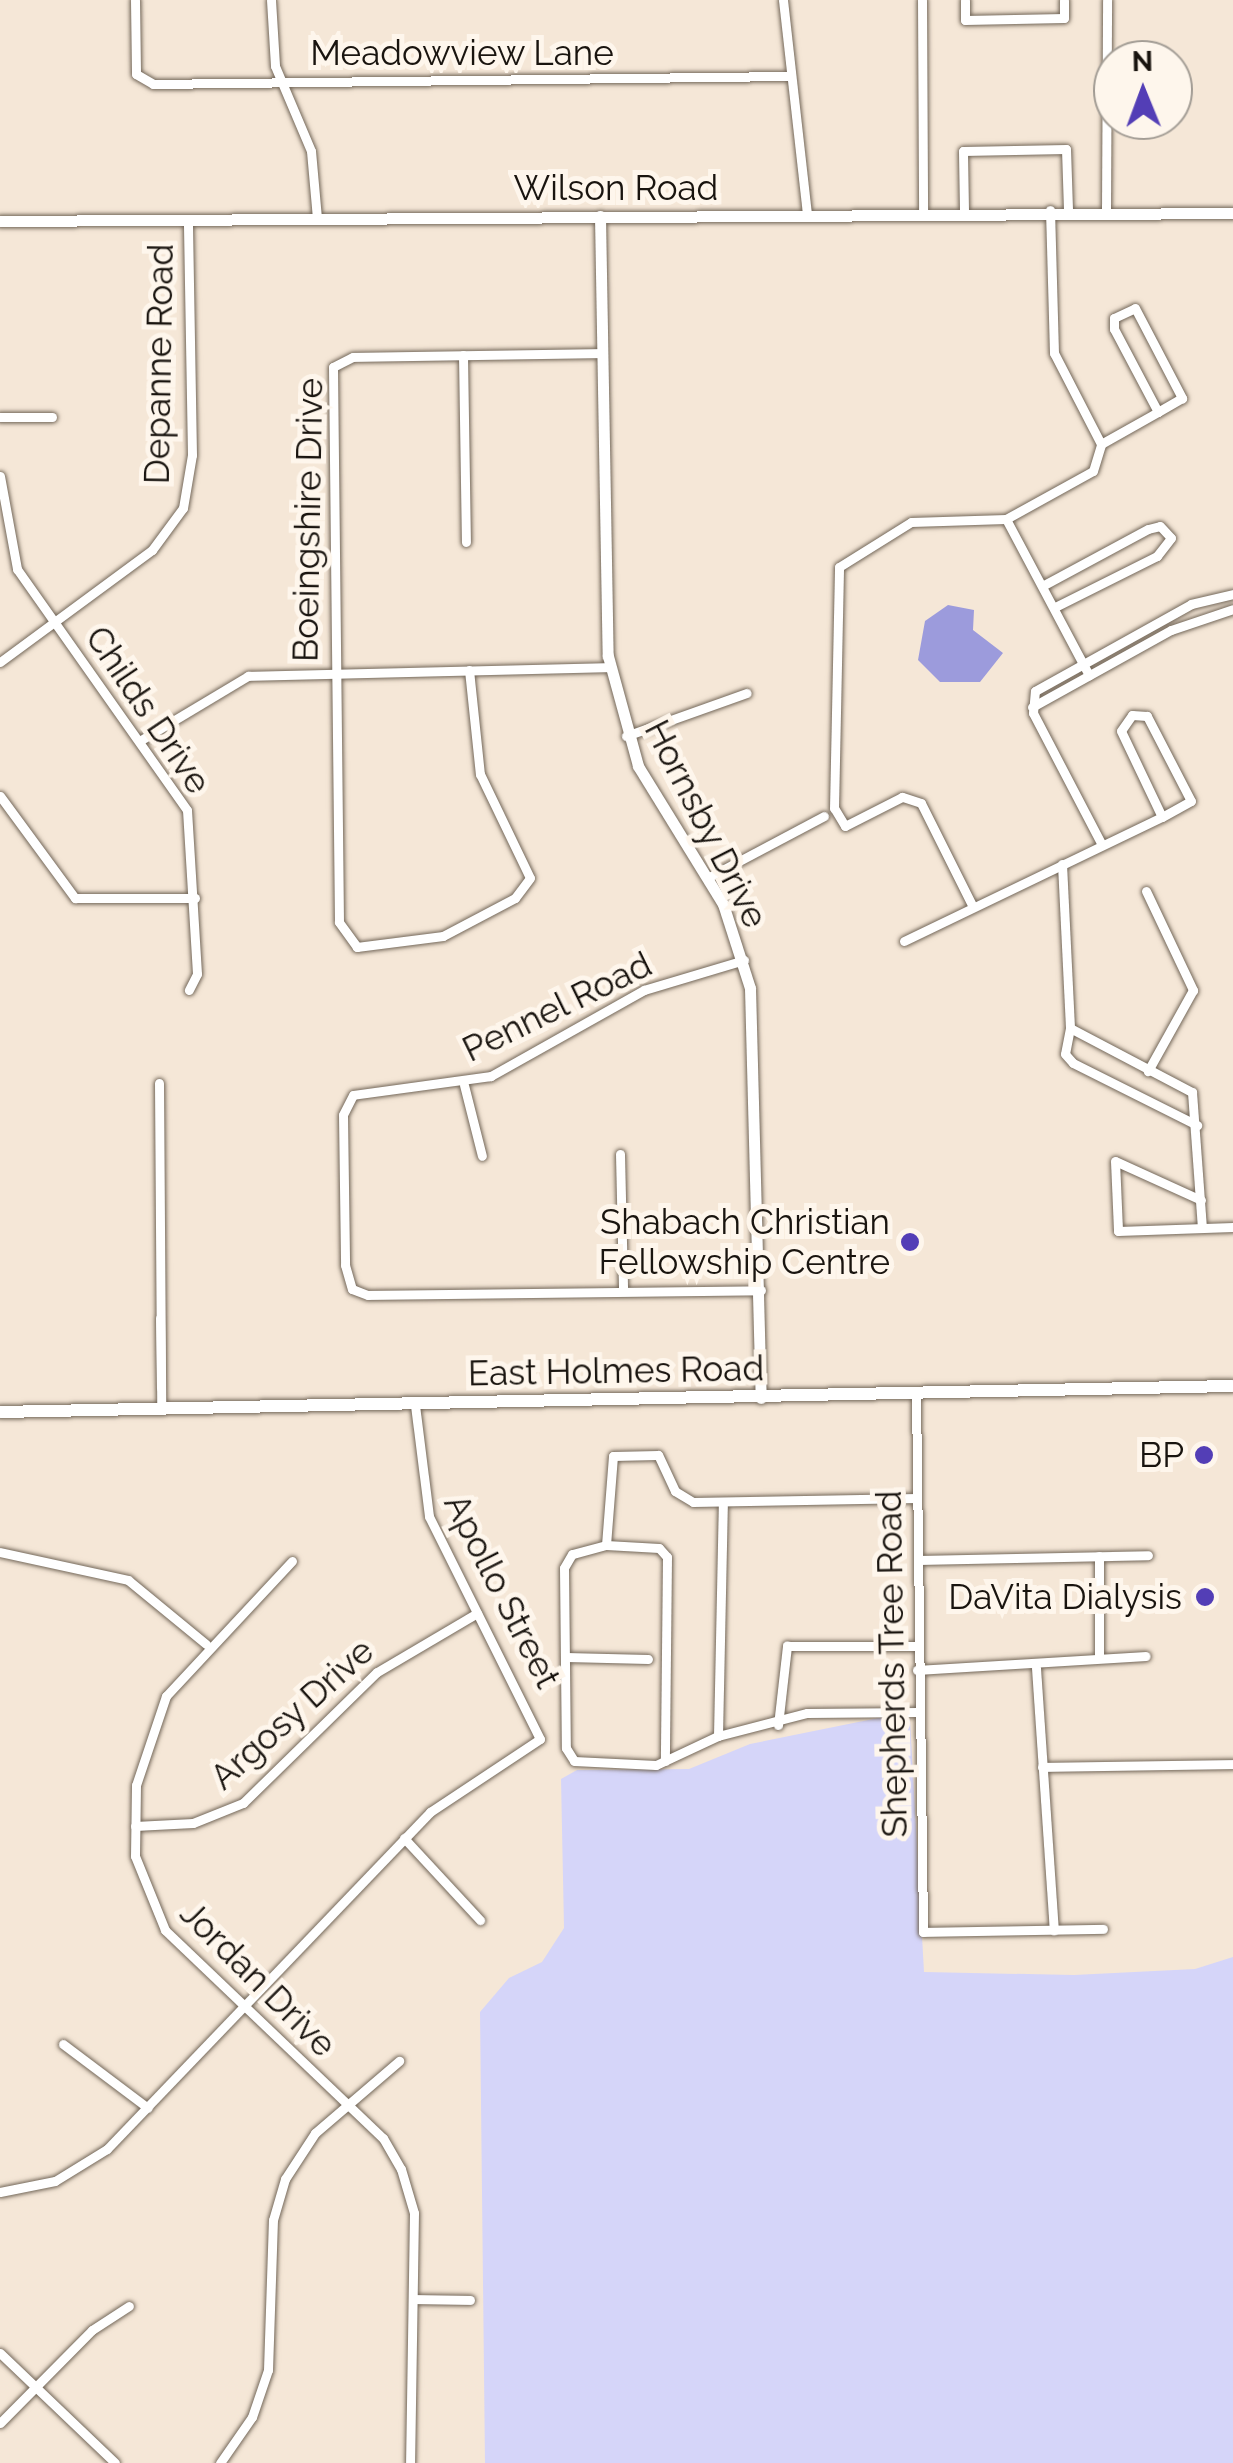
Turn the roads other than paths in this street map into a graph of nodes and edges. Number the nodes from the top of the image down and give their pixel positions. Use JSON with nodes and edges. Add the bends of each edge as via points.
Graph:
{"nodes":[{"id":1,"x":135,"y":0,"type":"edge"},
{"id":2,"x":271,"y":0,"type":"edge"},
{"id":3,"x":783,"y":0,"type":"edge"},
{"id":4,"x":922,"y":0,"type":"edge"},
{"id":5,"x":964,"y":0,"type":"edge"},
{"id":6,"x":1064,"y":0,"type":"edge"},
{"id":7,"x":1108,"y":0,"type":"edge"},
{"id":8,"x":788,"y":76,"type":"junction"},
{"id":9,"x":280,"y":81,"type":"junction"},
{"id":10,"x":964,"y":210,"type":"junction"},
{"id":11,"x":1050,"y":210,"type":"junction"},
{"id":12,"x":1068,"y":210,"type":"junction"},
{"id":13,"x":1106,"y":210,"type":"junction"},
{"id":14,"x":923,"y":211,"type":"junction"},
{"id":15,"x":808,"y":213,"type":"junction"},
{"id":16,"x":1233,"y":213,"type":"edge"},
{"id":17,"x":600,"y":216,"type":"junction"},
{"id":18,"x":317,"y":218,"type":"junction"},
{"id":19,"x":188,"y":219,"type":"junction"},
{"id":20,"x":0,"y":221,"type":"edge"},
{"id":21,"x":602,"y":353,"type":"junction"},
{"id":22,"x":463,"y":355,"type":"junction"},
{"id":23,"x":1158,"y":412,"type":"junction"},
{"id":24,"x":0,"y":417,"type":"edge"},
{"id":25,"x":52,"y":417,"type":"dead end"},
{"id":26,"x":1101,"y":444,"type":"junction"},
{"id":27,"x":0,"y":476,"type":"edge"},
{"id":28,"x":1006,"y":519,"type":"junction"},
{"id":29,"x":466,"y":542,"type":"dead end"},
{"id":30,"x":1044,"y":585,"type":"junction"},
{"id":31,"x":1233,"y":594,"type":"edge"},
{"id":32,"x":1055,"y":607,"type":"junction"},
{"id":33,"x":1233,"y":610,"type":"edge"},
{"id":34,"x":54,"y":622,"type":"junction"},
{"id":35,"x":0,"y":662,"type":"edge"},
{"id":36,"x":1084,"y":662,"type":"junction"},
{"id":37,"x":610,"y":666,"type":"junction"},
{"id":38,"x":468,"y":670,"type":"junction"},
{"id":39,"x":334,"y":673,"type":"junction"},
{"id":40,"x":1089,"y":675,"type":"junction"},
{"id":41,"x":748,"y":693,"type":"dead end"},
{"id":42,"x":1032,"y":708,"type":"junction"},
{"id":43,"x":626,"y":736,"type":"junction"},
{"id":44,"x":142,"y":740,"type":"junction"},
{"id":45,"x":0,"y":796,"type":"edge"},
{"id":46,"x":824,"y":816,"type":"dead end"},
{"id":47,"x":1162,"y":816,"type":"junction"},
{"id":48,"x":1102,"y":845,"type":"junction"},
{"id":49,"x":1062,"y":864,"type":"junction"},
{"id":50,"x":709,"y":877,"type":"junction"},
{"id":51,"x":1146,"y":891,"type":"dead end"},
{"id":52,"x":195,"y":898,"type":"junction"},
{"id":53,"x":974,"y":906,"type":"junction"},
{"id":54,"x":904,"y":941,"type":"dead end"},
{"id":55,"x":744,"y":960,"type":"junction"},
{"id":56,"x":189,"y":990,"type":"dead end"},
{"id":57,"x":1070,"y":1028,"type":"junction"},
{"id":58,"x":1148,"y":1070,"type":"junction"},
{"id":59,"x":159,"y":1083,"type":"dead end"},
{"id":60,"x":464,"y":1085,"type":"junction"},
{"id":61,"x":1197,"y":1125,"type":"junction"},
{"id":62,"x":620,"y":1154,"type":"dead end"},
{"id":63,"x":482,"y":1156,"type":"dead end"},
{"id":64,"x":1201,"y":1200,"type":"junction"},
{"id":65,"x":1233,"y":1227,"type":"edge"},
{"id":66,"x":1202,"y":1228,"type":"junction"},
{"id":67,"x":761,"y":1290,"type":"junction"},
{"id":68,"x":623,"y":1292,"type":"junction"},
{"id":69,"x":1233,"y":1386,"type":"edge"},
{"id":70,"x":916,"y":1394,"type":"junction"},
{"id":71,"x":762,"y":1398,"type":"junction"},
{"id":72,"x":415,"y":1405,"type":"junction"},
{"id":73,"x":161,"y":1408,"type":"junction"},
{"id":74,"x":0,"y":1412,"type":"edge"},
{"id":75,"x":918,"y":1498,"type":"junction"},
{"id":76,"x":723,"y":1502,"type":"junction"},
{"id":77,"x":606,"y":1545,"type":"junction"},
{"id":78,"x":0,"y":1552,"type":"edge"},
{"id":79,"x":1148,"y":1555,"type":"dead end"},
{"id":80,"x":1099,"y":1556,"type":"junction"},
{"id":81,"x":918,"y":1560,"type":"junction"},
{"id":82,"x":292,"y":1561,"type":"dead end"},
{"id":83,"x":477,"y":1613,"type":"junction"},
{"id":84,"x":206,"y":1644,"type":"junction"},
{"id":85,"x":917,"y":1646,"type":"junction"},
{"id":86,"x":1146,"y":1656,"type":"dead end"},
{"id":87,"x":566,"y":1657,"type":"junction"},
{"id":88,"x":1099,"y":1657,"type":"junction"},
{"id":89,"x":648,"y":1660,"type":"dead end"},
{"id":90,"x":1036,"y":1668,"type":"junction"},
{"id":91,"x":917,"y":1670,"type":"junction"},
{"id":92,"x":918,"y":1712,"type":"junction"},
{"id":93,"x":778,"y":1725,"type":"junction"},
{"id":94,"x":718,"y":1736,"type":"junction"},
{"id":95,"x":665,"y":1761,"type":"junction"},
{"id":96,"x":1233,"y":1764,"type":"edge"},
{"id":97,"x":1042,"y":1767,"type":"junction"},
{"id":98,"x":135,"y":1826,"type":"junction"},
{"id":99,"x":404,"y":1838,"type":"junction"},
{"id":100,"x":480,"y":1920,"type":"dead end"},
{"id":101,"x":1103,"y":1929,"type":"dead end"},
{"id":102,"x":1054,"y":1930,"type":"junction"},
{"id":103,"x":244,"y":2006,"type":"junction"},
{"id":104,"x":62,"y":2044,"type":"dead end"},
{"id":105,"x":399,"y":2061,"type":"dead end"},
{"id":106,"x":346,"y":2103,"type":"junction"},
{"id":107,"x":148,"y":2108,"type":"junction"},
{"id":108,"x":0,"y":2192,"type":"edge"},
{"id":109,"x":415,"y":2299,"type":"junction"},
{"id":110,"x":470,"y":2300,"type":"dead end"},
{"id":111,"x":129,"y":2306,"type":"dead end"},
{"id":112,"x":0,"y":2353,"type":"edge"},
{"id":113,"x":36,"y":2384,"type":"junction"},
{"id":114,"x":0,"y":2423,"type":"edge"},
{"id":115,"x":115,"y":2463,"type":"edge"},
{"id":116,"x":220,"y":2463,"type":"edge"},
{"id":117,"x":410,"y":2463,"type":"edge"}],
"edges":[{"from":1,"to":9,"type":"street","name":"Meadowview Lane","via":[[139,79]]},
{"from":2,"to":9,"type":"street"},
{"from":3,"to":8,"type":"street"},
{"from":4,"to":14,"type":"street"},
{"from":5,"to":6,"type":"street","via":[[965,20],[1064,18]]},
{"from":7,"to":13,"type":"street"},
{"from":8,"to":9,"type":"street","name":"Meadowview Lane"},
{"from":8,"to":15,"type":"street","via":[[804,133]]},
{"from":9,"to":18,"type":"street","via":[[312,151]]},
{"from":10,"to":11,"type":"street","name":"Wilson Road"},
{"from":10,"to":12,"type":"street","via":[[963,151],[1066,149]]},
{"from":10,"to":14,"type":"street","name":"Wilson Road"},
{"from":11,"to":12,"type":"street","name":"Wilson Road"},
{"from":11,"to":26,"type":"street","via":[[1054,353]]},
{"from":12,"to":13,"type":"street","name":"Wilson Road"},
{"from":13,"to":16,"type":"street","name":"Wilson Road"},
{"from":14,"to":15,"type":"street","name":"Wilson Road"},
{"from":15,"to":17,"type":"street","name":"Wilson Road"},
{"from":17,"to":18,"type":"street","name":"Wilson Road"},
{"from":17,"to":21,"type":"street","name":"Hornsby Drive"},
{"from":18,"to":19,"type":"street","name":"Wilson Road"},
{"from":19,"to":20,"type":"street","name":"Wilson Road"},
{"from":19,"to":34,"type":"street","name":"Depanne Road","via":[[188,494],[163,540]]},
{"from":21,"to":22,"type":"street","name":"Boeingshire Drive"},
{"from":21,"to":37,"type":"street","name":"Hornsby Drive"},
{"from":22,"to":29,"type":"street"},
{"from":22,"to":39,"type":"street","name":"Boeingshire Drive","via":[[348,357],[332,367]]},
{"from":23,"to":23,"type":"street","via":[[1114,329],[1114,318],[1135,308],[1182,398]]},
{"from":23,"to":26,"type":"street"},
{"from":24,"to":25,"type":"street"},
{"from":26,"to":28,"type":"street","via":[[1093,471]]},
{"from":27,"to":34,"type":"street","name":"Childs Drive","via":[[9,551]]},
{"from":28,"to":30,"type":"street"},
{"from":28,"to":53,"type":"street","via":[[912,522],[839,567],[834,808],[845,826],[902,797],[922,802]]},
{"from":30,"to":32,"type":"street"},
{"from":30,"to":32,"type":"street","via":[[1148,529],[1171,538],[1157,556]]},
{"from":31,"to":36,"type":"street","via":[[1190,604]]},
{"from":32,"to":36,"type":"street"},
{"from":33,"to":40,"type":"street","via":[[1213,610]]},
{"from":34,"to":35,"type":"street","name":"Depanne Road"},
{"from":34,"to":44,"type":"street","name":"Childs Drive"},
{"from":36,"to":40,"type":"street"},
{"from":36,"to":42,"type":"street","via":[[1040,685]]},
{"from":37,"to":38,"type":"street"},
{"from":37,"to":43,"type":"street","name":"Hornsby Drive"},
{"from":38,"to":39,"type":"street"},
{"from":38,"to":39,"type":"street","name":"Boeingshire Drive","via":[[474,751],[527,866],[526,886],[428,941],[348,942],[339,922]]},
{"from":39,"to":44,"type":"street","via":[[226,682]]},
{"from":40,"to":42,"type":"street"},
{"from":41,"to":43,"type":"street"},
{"from":42,"to":48,"type":"street"},
{"from":43,"to":50,"type":"street","name":"Hornsby Drive"},
{"from":44,"to":52,"type":"street","name":"Childs Drive","via":[[187,810]]},
{"from":45,"to":52,"type":"street","via":[[76,898]]},
{"from":46,"to":50,"type":"street"},
{"from":47,"to":47,"type":"street","via":[[1121,731],[1132,715],[1147,716],[1190,800]]},
{"from":47,"to":48,"type":"street"},
{"from":48,"to":49,"type":"street"},
{"from":49,"to":53,"type":"street"},
{"from":49,"to":57,"type":"street"},
{"from":50,"to":55,"type":"street","name":"Hornsby Drive"},
{"from":51,"to":58,"type":"street","via":[[1193,990]]},
{"from":52,"to":56,"type":"street","name":"Childs Drive","via":[[197,974]]},
{"from":53,"to":54,"type":"street"},
{"from":55,"to":60,"type":"street","name":"Pennel Road","via":[[644,990]]},
{"from":55,"to":67,"type":"street","name":"Hornsby Drive","via":[[756,1036]]},
{"from":57,"to":58,"type":"street"},
{"from":57,"to":61,"type":"street","via":[[1065,1054],[1073,1063]]},
{"from":58,"to":61,"type":"street","via":[[1192,1092]]},
{"from":59,"to":73,"type":"street"},
{"from":60,"to":63,"type":"street"},
{"from":60,"to":68,"type":"street","name":"Pennel Road","via":[[365,1092],[346,1102],[352,1290]]},
{"from":61,"to":64,"type":"street"},
{"from":62,"to":68,"type":"street"},
{"from":64,"to":66,"type":"street"},
{"from":64,"to":66,"type":"street","via":[[1116,1161],[1118,1231]]},
{"from":65,"to":66,"type":"street"},
{"from":67,"to":68,"type":"street"},
{"from":67,"to":71,"type":"street","name":"Hornsby Drive"},
{"from":69,"to":70,"type":"main road","name":"East Holmes Road"},
{"from":70,"to":71,"type":"main road","name":"East Holmes Road"},
{"from":70,"to":75,"type":"street","name":"Shepherds Tree Road"},
{"from":71,"to":72,"type":"main road","name":"East Holmes Road"},
{"from":72,"to":73,"type":"main road","name":"East Holmes Road"},
{"from":72,"to":83,"type":"street","name":"Apollo Street","via":[[428,1516]]},
{"from":73,"to":74,"type":"main road","name":"East Holmes Road"},
{"from":75,"to":76,"type":"street"},
{"from":75,"to":81,"type":"street","name":"Shepherds Tree Road"},
{"from":76,"to":77,"type":"street","via":[[681,1498],[658,1455],[612,1456]]},
{"from":76,"to":94,"type":"street"},
{"from":77,"to":87,"type":"street","via":[[565,1562]]},
{"from":77,"to":95,"type":"street","via":[[659,1548],[667,1557]]},
{"from":78,"to":84,"type":"street","via":[[128,1580]]},
{"from":79,"to":80,"type":"street"},
{"from":80,"to":81,"type":"street"},
{"from":80,"to":88,"type":"street"},
{"from":81,"to":85,"type":"street","name":"Shepherds Tree Road"},
{"from":82,"to":84,"type":"street","name":"Jordan Drive"},
{"from":83,"to":98,"type":"street","name":"Argosy Drive","via":[[377,1672],[244,1803],[193,1823]]},
{"from":83,"to":99,"type":"street","name":"Apollo Street","via":[[540,1740]]},
{"from":84,"to":98,"type":"street","name":"Jordan Drive","via":[[166,1696],[142,1752]]},
{"from":85,"to":91,"type":"street","name":"Shepherds Tree Road"},
{"from":85,"to":93,"type":"street","via":[[787,1646]]},
{"from":86,"to":88,"type":"street"},
{"from":87,"to":89,"type":"street"},
{"from":87,"to":95,"type":"street","via":[[574,1761]]},
{"from":88,"to":90,"type":"street"},
{"from":90,"to":91,"type":"street"},
{"from":90,"to":97,"type":"street"},
{"from":91,"to":92,"type":"street","name":"Shepherds Tree Road"},
{"from":92,"to":93,"type":"street","via":[[815,1712]]},
{"from":92,"to":102,"type":"street","name":"Shepherds Tree Road","via":[[923,1932]]},
{"from":93,"to":94,"type":"street"},
{"from":94,"to":95,"type":"street"},
{"from":96,"to":97,"type":"street"},
{"from":97,"to":102,"type":"street","via":[[1054,1832]]},
{"from":98,"to":103,"type":"street","name":"Jordan Drive","via":[[153,1913]]},
{"from":99,"to":100,"type":"street"},
{"from":99,"to":103,"type":"street"},
{"from":101,"to":102,"type":"street"},
{"from":103,"to":106,"type":"street","name":"Jordan Drive"},
{"from":103,"to":107,"type":"street"},
{"from":104,"to":107,"type":"street"},
{"from":105,"to":106,"type":"street"},
{"from":106,"to":109,"type":"street","name":"Jordan Drive","via":[[383,2138],[406,2184]]},
{"from":106,"to":116,"type":"street","via":[[304,2146],[281,2188],[268,2370],[252,2417]]},
{"from":107,"to":108,"type":"street","via":[[79,2170]]},
{"from":109,"to":110,"type":"street"},
{"from":109,"to":117,"type":"street","name":"Jordan Drive"},
{"from":111,"to":113,"type":"street"},
{"from":112,"to":113,"type":"street"},
{"from":113,"to":114,"type":"street"},
{"from":113,"to":115,"type":"street"}]}
